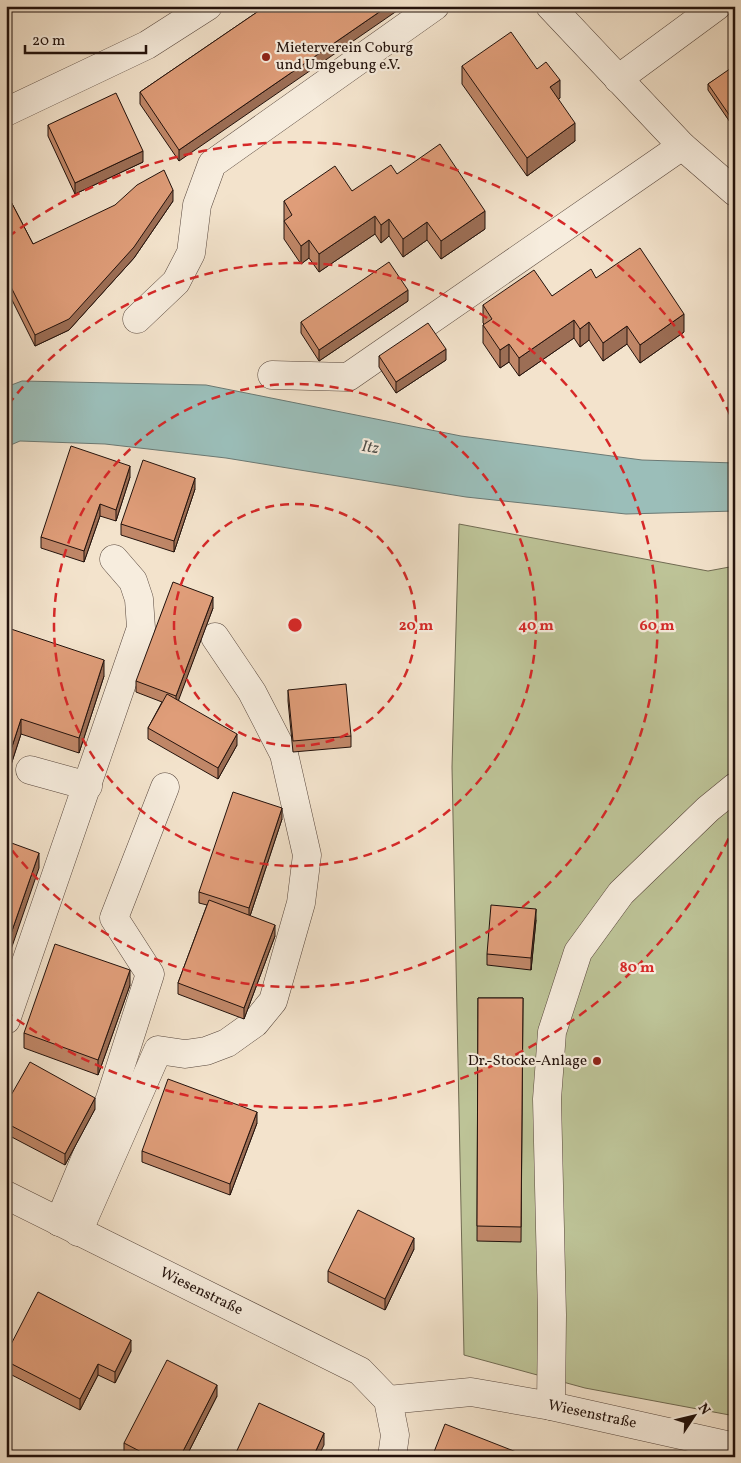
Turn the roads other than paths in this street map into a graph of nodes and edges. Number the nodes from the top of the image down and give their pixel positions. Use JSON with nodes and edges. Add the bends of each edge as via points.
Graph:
{"nodes":[{"id":1,"x":208,"y":6,"type":"edge"},
{"id":2,"x":435,"y":6,"type":"edge"},
{"id":3,"x":550,"y":6,"type":"edge"},
{"id":4,"x":717,"y":6,"type":"edge"},
{"id":5,"x":618,"y":78,"type":"junction"},
{"id":6,"x":6,"y":112,"type":"edge"},
{"id":7,"x":682,"y":146,"type":"junction"},
{"id":8,"x":735,"y":192,"type":"edge"},
{"id":9,"x":137,"y":319,"type":"dead end"},
{"id":10,"x":272,"y":375,"type":"dead end"},
{"id":11,"x":114,"y":559,"type":"dead end"},
{"id":12,"x":215,"y":637,"type":"dead end"},
{"id":13,"x":30,"y":770,"type":"dead end"},
{"id":14,"x":88,"y":786,"type":"junction"},
{"id":15,"x":735,"y":786,"type":"edge"},
{"id":16,"x":165,"y":787,"type":"dead end"},
{"id":17,"x":6,"y":1020,"type":"edge"},
{"id":18,"x":6,"y":1195,"type":"edge"},
{"id":19,"x":69,"y":1227,"type":"junction"},
{"id":20,"x":388,"y":1400,"type":"junction"},
{"id":21,"x":551,"y":1406,"type":"junction"},
{"id":22,"x":735,"y":1447,"type":"edge"},
{"id":23,"x":392,"y":1457,"type":"edge"}],
"edges":[{"from":1,"to":6,"type":"street","via":[[147,45]]},
{"from":2,"to":9,"type":"street","via":[[212,164],[197,205],[191,253],[176,282]]},
{"from":3,"to":5,"type":"street"},
{"from":4,"to":5,"type":"street"},
{"from":5,"to":7,"type":"street"},
{"from":7,"to":8,"type":"street"},
{"from":7,"to":10,"type":"street","via":[[348,377]]},
{"from":11,"to":14,"type":"street","via":[[133,581],[139,599],[141,628]]},
{"from":12,"to":19,"type":"street","via":[[252,692],[284,754],[307,855],[301,903],[272,1001],[255,1023],[228,1043],[185,1054],[158,1050]]},
{"from":13,"to":14,"type":"street"},
{"from":14,"to":17,"type":"street"},
{"from":15,"to":21,"type":"street","via":[[621,893],[578,952],[552,1032],[547,1099]]},
{"from":16,"to":19,"type":"street","via":[[114,918],[150,974]]},
{"from":18,"to":19,"type":"street","name":"Wiesenstraße"},
{"from":19,"to":20,"type":"street","name":"Wiesenstraße","via":[[360,1371]]},
{"from":20,"to":21,"type":"street","name":"Wiesenstraße","via":[[471,1392]]},
{"from":20,"to":23,"type":"street","via":[[395,1435]]},
{"from":21,"to":22,"type":"street","name":"Wiesenstraße"}]}
